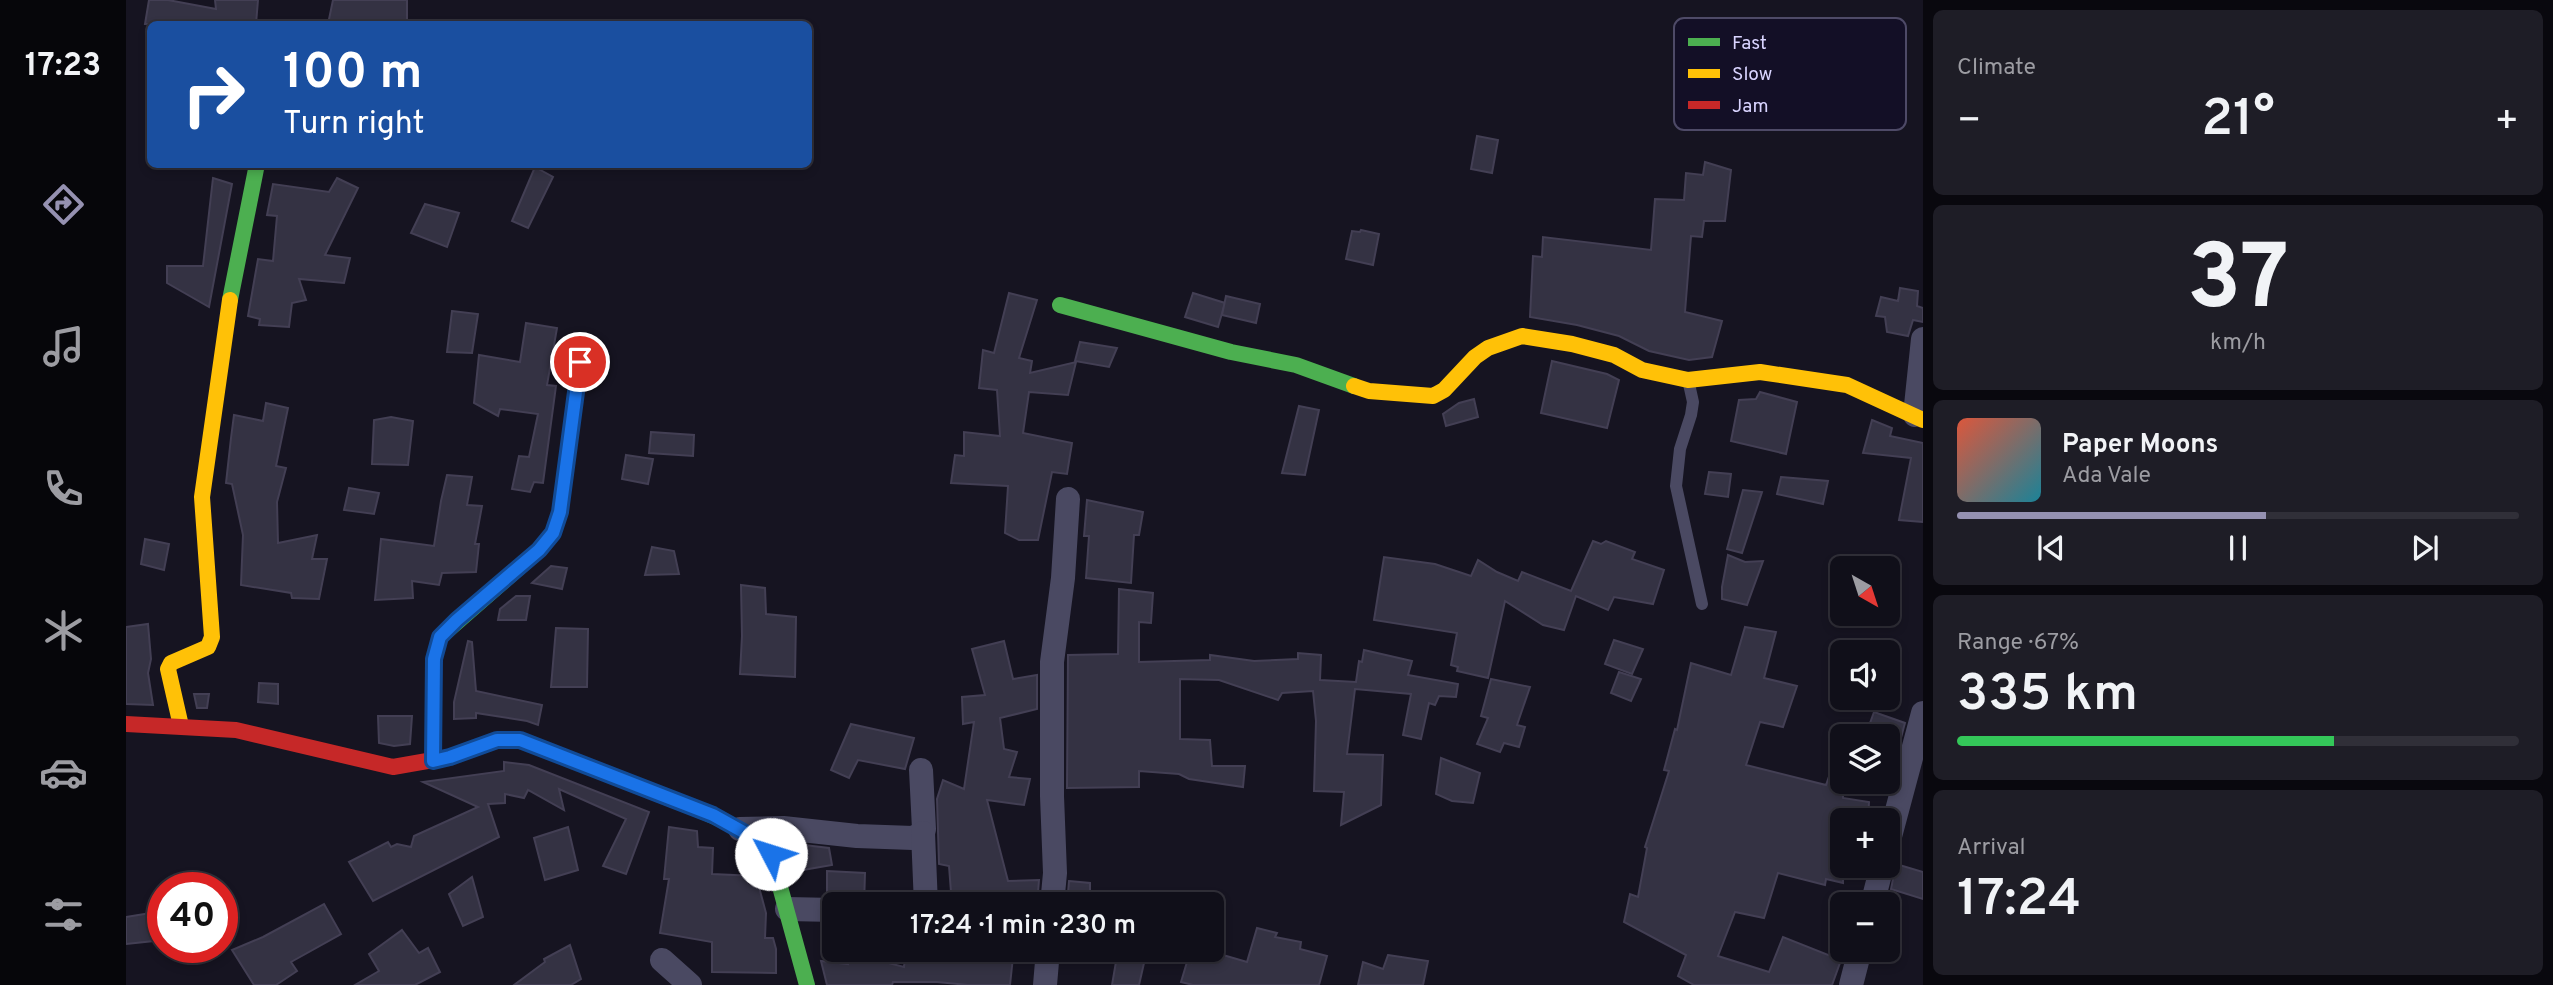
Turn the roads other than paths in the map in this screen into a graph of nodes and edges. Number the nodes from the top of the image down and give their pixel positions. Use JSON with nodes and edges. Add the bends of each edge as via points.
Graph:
{"nodes":[{"id":1,"x":256,"y":168,"type":"edge"},
{"id":2,"x":1059,"y":305,"type":"dead end"},
{"id":3,"x":1923,"y":339,"type":"edge"},
{"id":4,"x":580,"y":362,"type":"dead end"},
{"id":5,"x":1688,"y":380,"type":"junction"},
{"id":6,"x":1919,"y":417,"type":"edge"},
{"id":7,"x":1068,"y":499,"type":"dead end"},
{"id":8,"x":1702,"y":604,"type":"dead end"},
{"id":9,"x":1923,"y":713,"type":"edge"},
{"id":10,"x":126,"y":724,"type":"edge"},
{"id":11,"x":181,"y":726,"type":"junction"},
{"id":12,"x":433,"y":761,"type":"junction"},
{"id":13,"x":921,"y":770,"type":"dead end"},
{"id":14,"x":1898,"y":808,"type":"edge"},
{"id":15,"x":740,"y":829,"type":"junction"},
{"id":16,"x":923,"y":832,"type":"junction"},
{"id":17,"x":925,"y":892,"type":"edge"},
{"id":18,"x":1053,"y":892,"type":"edge"},
{"id":19,"x":788,"y":909,"type":"junction"},
{"id":20,"x":822,"y":910,"type":"edge"},
{"id":21,"x":662,"y":960,"type":"dead end"},
{"id":22,"x":1047,"y":962,"type":"edge"},
{"id":23,"x":1857,"y":962,"type":"edge"},
{"id":24,"x":690,"y":985,"type":"edge"},
{"id":25,"x":807,"y":985,"type":"edge"},
{"id":26,"x":1045,"y":985,"type":"edge"},
{"id":27,"x":1851,"y":985,"type":"edge"}],
"edges":[{"from":1,"to":11,"type":"street","via":[[234,275],[202,497],[212,638],[208,647],[171,663],[168,669]]},
{"from":2,"to":5,"type":"street","via":[[1296,365],[1369,391],[1433,396],[1488,348],[1522,336],[1614,355],[1642,370]]},
{"from":3,"to":6,"type":"street"},
{"from":4,"to":12,"type":"street","via":[[560,512],[553,533],[440,637],[434,659]]},
{"from":5,"to":6,"type":"street","via":[[1760,372],[1847,385]]},
{"from":5,"to":8,"type":"lane","via":[[1693,402],[1676,486]]},
{"from":7,"to":18,"type":"street","via":[[1052,662]]},
{"from":9,"to":14,"type":"street"},
{"from":10,"to":11,"type":"street"},
{"from":11,"to":12,"type":"street","via":[[236,730],[393,766]]},
{"from":12,"to":15,"type":"street","via":[[497,740],[520,740]]},
{"from":13,"to":16,"type":"street"},
{"from":15,"to":16,"type":"street","via":[[771,827],[913,838]]},
{"from":15,"to":19,"type":"street","via":[[771,854]]},
{"from":16,"to":17,"type":"street"},
{"from":19,"to":20,"type":"street"},
{"from":19,"to":25,"type":"street"},
{"from":21,"to":24,"type":"street"},
{"from":22,"to":26,"type":"street"},
{"from":23,"to":27,"type":"street"}]}
